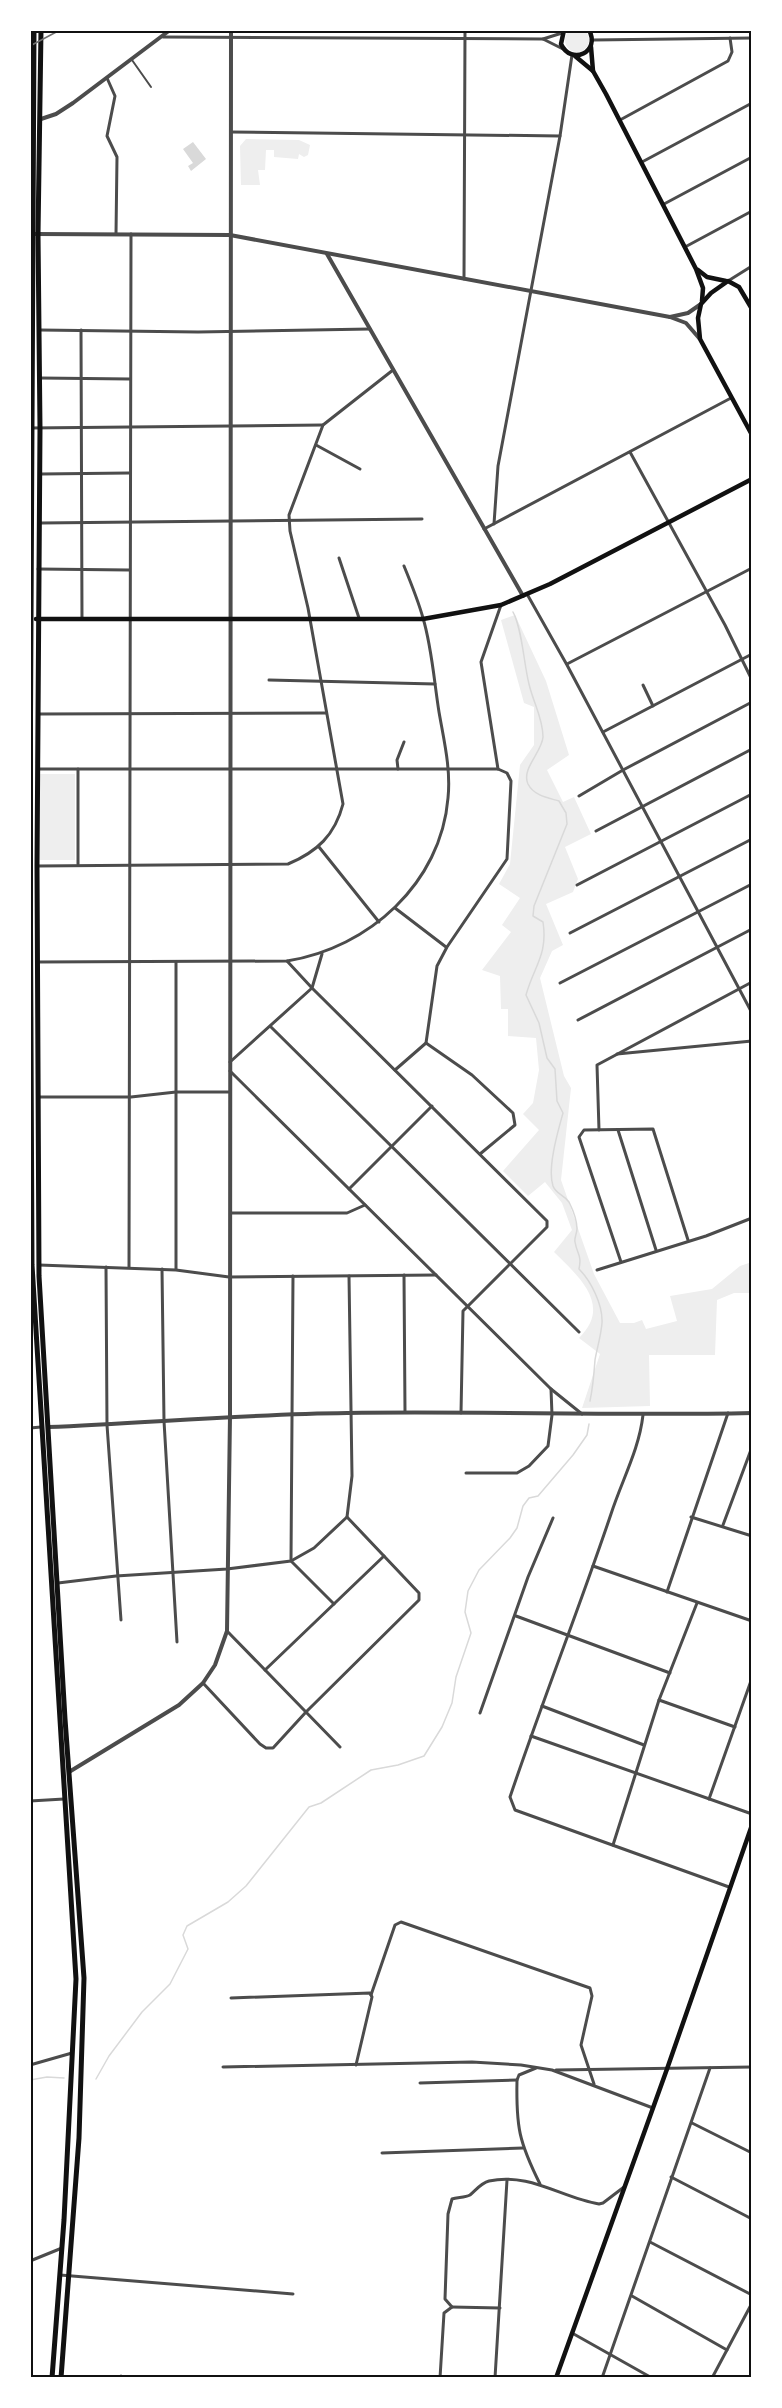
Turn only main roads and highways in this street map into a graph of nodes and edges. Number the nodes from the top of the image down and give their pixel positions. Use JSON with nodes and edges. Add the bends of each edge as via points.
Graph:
{"nodes":[{"id":1,"x":34,"y":30,"type":"edge"},
{"id":2,"x":41,"y":30,"type":"edge"},
{"id":3,"x":589,"y":30,"type":"edge"},
{"id":4,"x":563,"y":31,"type":"edge"},
{"id":5,"x":592,"y":43,"type":"junction"},
{"id":6,"x":573,"y":55,"type":"junction"},
{"id":7,"x":593,"y":71,"type":"junction"},
{"id":8,"x":31,"y":140,"type":"edge"},
{"id":9,"x":35,"y":234,"type":"junction"},
{"id":10,"x":696,"y":269,"type":"junction"},
{"id":11,"x":728,"y":281,"type":"junction"},
{"id":12,"x":702,"y":302,"type":"junction"},
{"id":13,"x":752,"y":309,"type":"edge"},
{"id":14,"x":34,"y":330,"type":"edge"},
{"id":15,"x":31,"y":428,"type":"edge"},
{"id":16,"x":752,"y":435,"type":"edge"},
{"id":17,"x":752,"y":478,"type":"edge"},
{"id":18,"x":31,"y":522,"type":"edge"},
{"id":19,"x":34,"y":618,"type":"edge"},
{"id":20,"x":31,"y":714,"type":"edge"},
{"id":21,"x":33,"y":769,"type":"edge"},
{"id":22,"x":32,"y":866,"type":"edge"},
{"id":23,"x":31,"y":1212,"type":"edge"},
{"id":24,"x":34,"y":1265,"type":"edge"},
{"id":25,"x":752,"y":1825,"type":"edge"},
{"id":26,"x":52,"y":2378,"type":"edge"},
{"id":27,"x":61,"y":2378,"type":"edge"},
{"id":28,"x":556,"y":2378,"type":"edge"}],
"edges":[{"from":1,"to":8,"type":"highway"},
{"from":2,"to":9,"type":"highway"},
{"from":3,"to":5,"type":"main road"},
{"from":4,"to":6,"type":"main road","via":[[563,49]]},
{"from":5,"to":6,"type":"main road","via":[[585,54]]},
{"from":5,"to":7,"type":"main road"},
{"from":6,"to":7,"type":"main road"},
{"from":7,"to":10,"type":"main road"},
{"from":8,"to":9,"type":"highway"},
{"from":9,"to":14,"type":"highway"},
{"from":10,"to":11,"type":"main road","via":[[707,277]]},
{"from":10,"to":12,"type":"main road","via":[[703,288]]},
{"from":11,"to":12,"type":"main road"},
{"from":11,"to":13,"type":"main road","via":[[739,287]]},
{"from":12,"to":16,"type":"main road","via":[[698,318],[700,339]]},
{"from":14,"to":15,"type":"highway"},
{"from":14,"to":19,"type":"highway","via":[[40,378]]},
{"from":15,"to":18,"type":"highway"},
{"from":17,"to":19,"type":"main road","via":[[501,605],[423,619]]},
{"from":18,"to":19,"type":"highway"},
{"from":19,"to":20,"type":"highway"},
{"from":19,"to":21,"type":"highway","via":[[39,714]]},
{"from":20,"to":21,"type":"highway"},
{"from":21,"to":22,"type":"highway"},
{"from":22,"to":23,"type":"highway"},
{"from":22,"to":24,"type":"highway","via":[[37,962]]},
{"from":23,"to":24,"type":"highway"},
{"from":24,"to":26,"type":"highway","via":[[75,1948],[73,2053]]},
{"from":24,"to":27,"type":"highway","via":[[83,1947],[79,2138]]},
{"from":25,"to":28,"type":"main road"}]}
